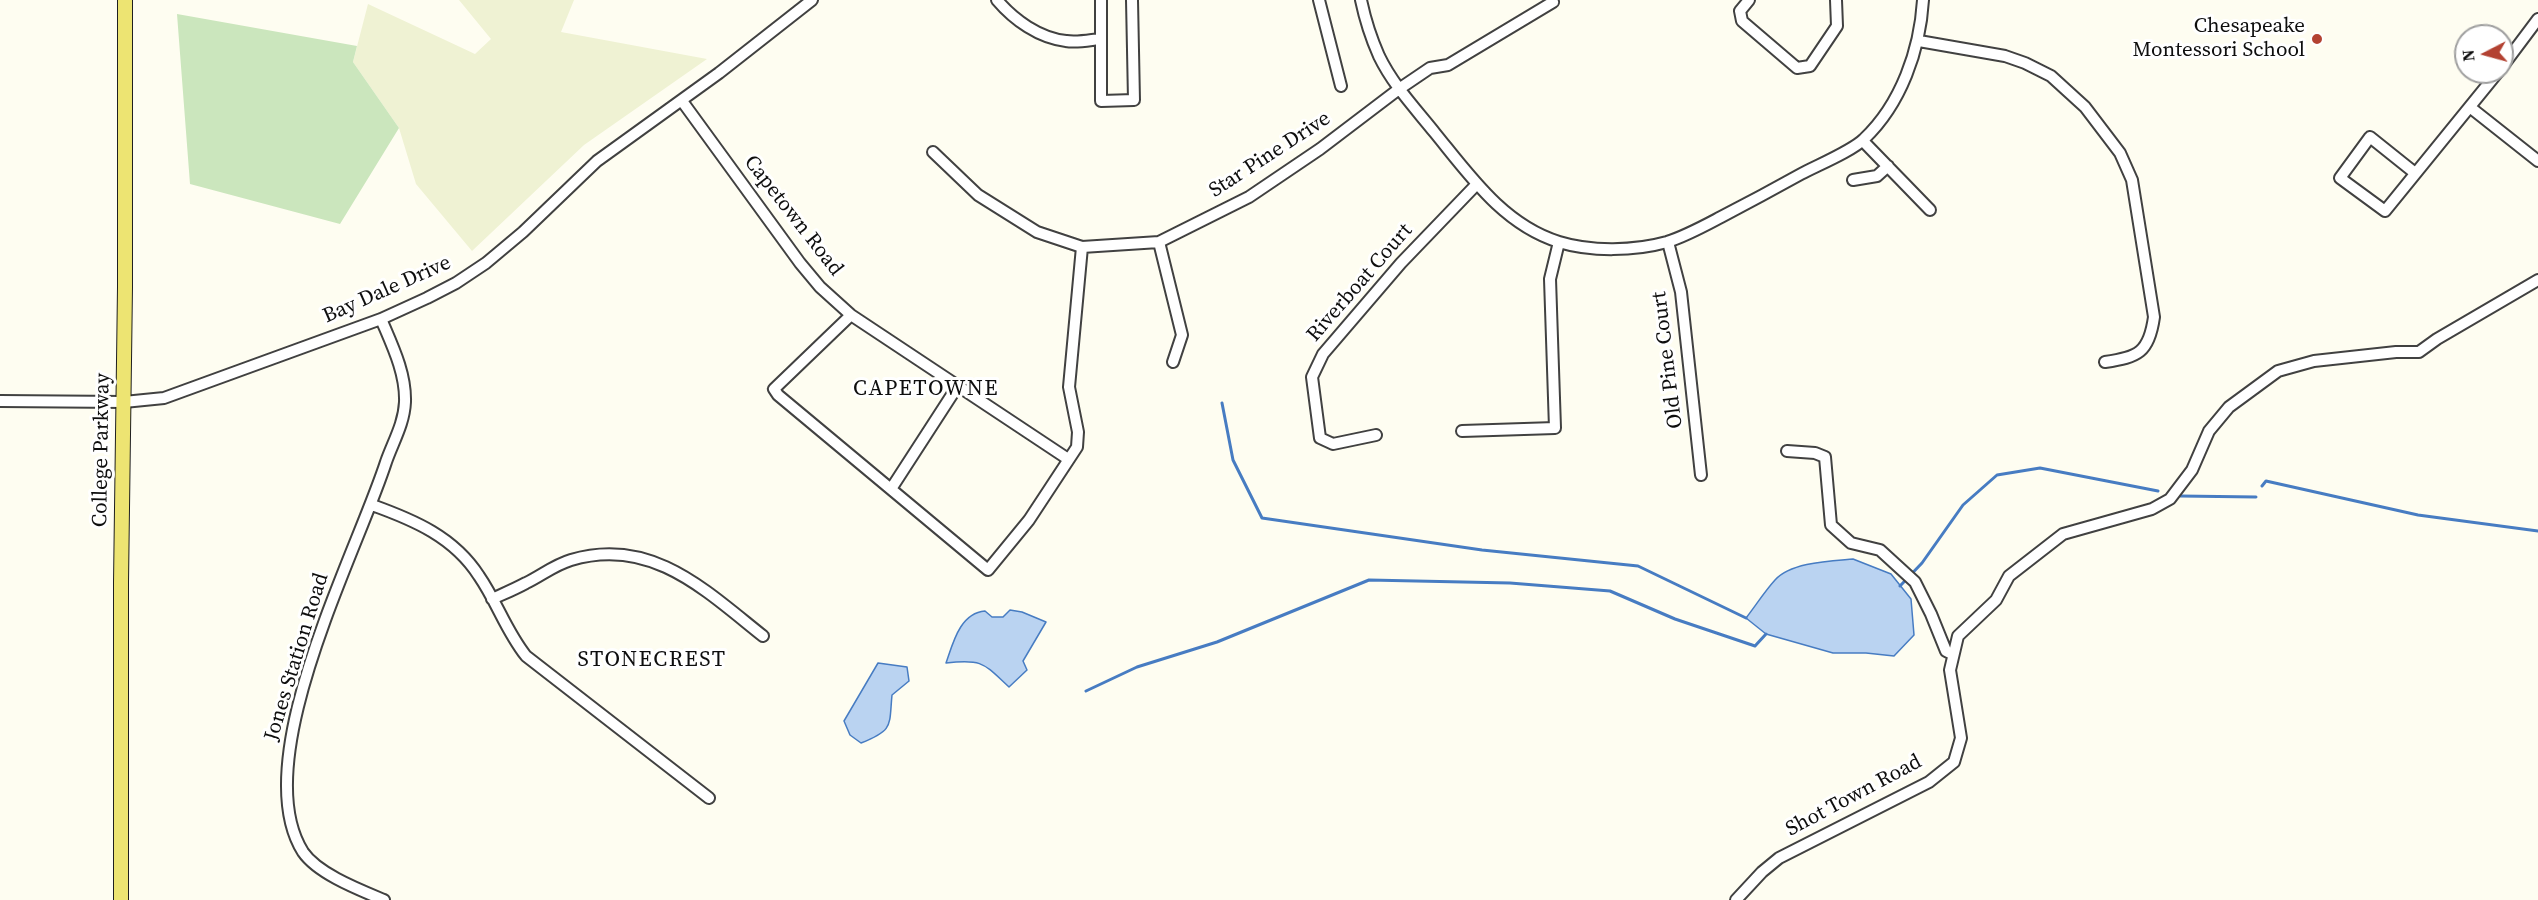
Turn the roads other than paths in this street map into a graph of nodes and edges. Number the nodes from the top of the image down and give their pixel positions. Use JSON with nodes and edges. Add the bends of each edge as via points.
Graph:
{"nodes":[{"id":1,"x":125,"y":0,"type":"edge"},
{"id":2,"x":812,"y":0,"type":"edge"},
{"id":3,"x":997,"y":0,"type":"edge"},
{"id":4,"x":1101,"y":0,"type":"edge"},
{"id":5,"x":1132,"y":0,"type":"edge"},
{"id":6,"x":1319,"y":0,"type":"edge"},
{"id":7,"x":1361,"y":0,"type":"edge"},
{"id":8,"x":1552,"y":0,"type":"edge"},
{"id":9,"x":1749,"y":0,"type":"edge"},
{"id":10,"x":1836,"y":0,"type":"edge"},
{"id":11,"x":1923,"y":0,"type":"edge"},
{"id":12,"x":2538,"y":19,"type":"edge"},
{"id":13,"x":1100,"y":39,"type":"junction"},
{"id":14,"x":1919,"y":41,"type":"junction"},
{"id":15,"x":2514,"y":51,"type":"edge"},
{"id":16,"x":2489,"y":84,"type":"edge"},
{"id":17,"x":1341,"y":86,"type":"dead end"},
{"id":18,"x":1399,"y":89,"type":"junction"},
{"id":19,"x":682,"y":101,"type":"junction"},
{"id":20,"x":2471,"y":108,"type":"junction"},
{"id":21,"x":1863,"y":141,"type":"junction"},
{"id":22,"x":933,"y":152,"type":"dead end"},
{"id":23,"x":2538,"y":160,"type":"edge"},
{"id":24,"x":1888,"y":166,"type":"junction"},
{"id":25,"x":2415,"y":173,"type":"junction"},
{"id":26,"x":1853,"y":180,"type":"dead end"},
{"id":27,"x":1476,"y":184,"type":"junction"},
{"id":28,"x":1930,"y":210,"type":"dead end"},
{"id":29,"x":1158,"y":242,"type":"junction"},
{"id":30,"x":1559,"y":242,"type":"junction"},
{"id":31,"x":1668,"y":242,"type":"junction"},
{"id":32,"x":1082,"y":247,"type":"junction"},
{"id":33,"x":2538,"y":280,"type":"edge"},
{"id":34,"x":851,"y":315,"type":"junction"},
{"id":35,"x":381,"y":319,"type":"junction"},
{"id":36,"x":1173,"y":362,"type":"dead end"},
{"id":37,"x":2104,"y":362,"type":"dead end"},
{"id":38,"x":957,"y":387,"type":"junction"},
{"id":39,"x":0,"y":401,"type":"edge"},
{"id":40,"x":124,"y":402,"type":"junction"},
{"id":41,"x":1462,"y":431,"type":"dead end"},
{"id":42,"x":1376,"y":435,"type":"dead end"},
{"id":43,"x":1787,"y":451,"type":"dead end"},
{"id":44,"x":1068,"y":459,"type":"junction"},
{"id":45,"x":1701,"y":475,"type":"dead end"},
{"id":46,"x":891,"y":489,"type":"junction"},
{"id":47,"x":372,"y":505,"type":"junction"},
{"id":48,"x":492,"y":599,"type":"junction"},
{"id":49,"x":763,"y":636,"type":"dead end"},
{"id":50,"x":1952,"y":654,"type":"junction"},
{"id":51,"x":709,"y":798,"type":"dead end"},
{"id":52,"x":121,"y":900,"type":"edge"},
{"id":53,"x":384,"y":900,"type":"edge"},
{"id":54,"x":1736,"y":900,"type":"edge"}],
"edges":[{"from":1,"to":40,"type":"main road","name":"College Parkway"},
{"from":2,"to":19,"type":"street","name":"Bay Dale Drive"},
{"from":3,"to":13,"type":"street","via":[[1035,32],[1066,42]]},
{"from":4,"to":13,"type":"street"},
{"from":5,"to":13,"type":"street","via":[[1134,100],[1101,101]]},
{"from":6,"to":17,"type":"street"},
{"from":7,"to":18,"type":"street","via":[[1368,29]]},
{"from":8,"to":18,"type":"street","name":"Star Pine Drive","via":[[1448,65],[1430,68]]},
{"from":9,"to":10,"type":"street","via":[[1740,12],[1742,21],[1797,68],[1810,66],[1837,26]]},
{"from":11,"to":14,"type":"street"},
{"from":12,"to":15,"type":"street"},
{"from":14,"to":21,"type":"street","via":[[1888,111]]},
{"from":14,"to":37,"type":"street","via":[[2005,56],[2050,75],[2085,107],[2120,153],[2135,196],[2154,317],[2152,335],[2145,348],[2131,358]]},
{"from":16,"to":20,"type":"street"},
{"from":18,"to":27,"type":"street"},
{"from":18,"to":29,"type":"street","name":"Star Pine Drive","via":[[1249,197]]},
{"from":19,"to":34,"type":"street","name":"Capetown Road","via":[[800,263]]},
{"from":19,"to":35,"type":"street","name":"Bay Dale Drive","via":[[597,161],[486,263],[456,283]]},
{"from":20,"to":23,"type":"street"},
{"from":20,"to":25,"type":"street"},
{"from":21,"to":24,"type":"street"},
{"from":21,"to":31,"type":"street"},
{"from":22,"to":32,"type":"street","name":"Star Pine Drive","via":[[978,195],[1037,232]]},
{"from":24,"to":26,"type":"street","via":[[1877,176]]},
{"from":24,"to":28,"type":"street"},
{"from":25,"to":25,"type":"street","via":[[2370,137],[2340,178],[2385,211]]},
{"from":27,"to":30,"type":"street","via":[[1510,217]]},
{"from":27,"to":42,"type":"street","name":"Riverboat Court","via":[[1323,354],[1312,377],[1320,438],[1332,444]]},
{"from":29,"to":32,"type":"street","name":"Star Pine Drive"},
{"from":29,"to":36,"type":"street","via":[[1182,334]]},
{"from":30,"to":31,"type":"street","via":[[1610,248]]},
{"from":30,"to":41,"type":"street","via":[[1550,279],[1555,428]]},
{"from":31,"to":45,"type":"street","name":"Old Pine Court","via":[[1681,292]]},
{"from":32,"to":44,"type":"street","via":[[1069,387],[1078,432],[1077,447]]},
{"from":33,"to":50,"type":"street","name":"Shot Town Road","via":[[2419,352],[2314,361],[2278,371],[2229,407],[2209,432],[2192,470],[2170,499],[2152,509],[2063,534],[2009,576],[1996,600],[1958,636]]},
{"from":34,"to":38,"type":"street","name":"Capetown Road"},
{"from":34,"to":46,"type":"street","via":[[774,389]]},
{"from":35,"to":40,"type":"street","name":"Bay Dale Drive","via":[[164,398]]},
{"from":35,"to":47,"type":"street","name":"Jones Station Road","via":[[402,371],[405,400],[402,423]]},
{"from":38,"to":44,"type":"street","name":"Capetown Road"},
{"from":38,"to":46,"type":"street"},
{"from":39,"to":40,"type":"street","name":"Bay Dale Drive"},
{"from":40,"to":52,"type":"main road","name":"College Parkway"},
{"from":43,"to":50,"type":"street","via":[[1825,457],[1831,525],[1851,543],[1880,550],[1915,582],[1946,651]]},
{"from":44,"to":46,"type":"street","via":[[1029,520],[988,570]]},
{"from":47,"to":48,"type":"street","via":[[433,530],[456,548],[479,574]]},
{"from":47,"to":53,"type":"street","name":"Jones Station Road","via":[[328,608],[308,675],[286,766],[286,798],[292,828],[304,853],[324,871]]},
{"from":48,"to":49,"type":"street","via":[[571,560],[633,555],[691,578]]},
{"from":48,"to":51,"type":"street","via":[[510,636],[526,656]]},
{"from":50,"to":54,"type":"street","name":"Shot Town Road","via":[[1950,670],[1961,738],[1954,762],[1929,782],[1779,858]]}]}
